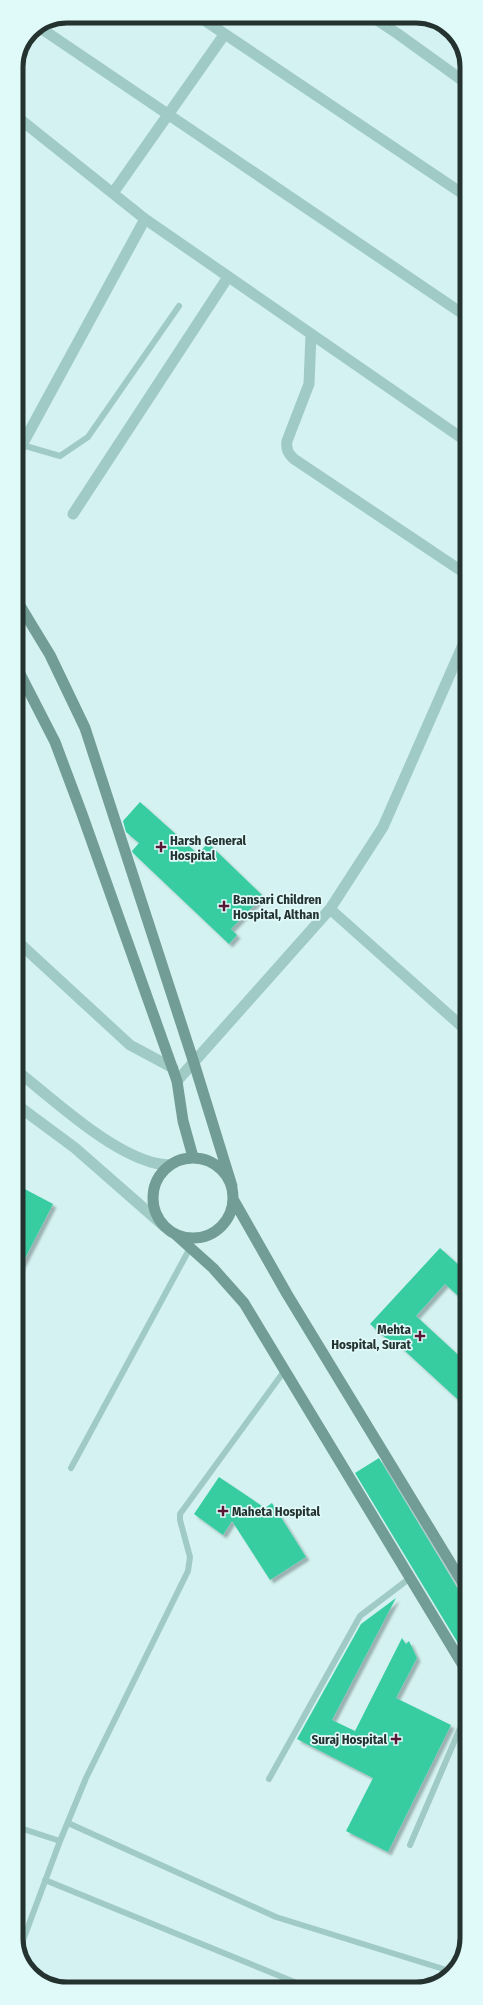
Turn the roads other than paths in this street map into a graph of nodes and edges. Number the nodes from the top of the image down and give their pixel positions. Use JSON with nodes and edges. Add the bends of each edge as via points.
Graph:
{"nodes":[{"id":1,"x":208,"y":23,"type":"edge"},
{"id":2,"x":382,"y":23,"type":"edge"},
{"id":3,"x":43,"y":30,"type":"edge"},
{"id":4,"x":224,"y":35,"type":"junction"},
{"id":5,"x":460,"y":79,"type":"edge"},
{"id":6,"x":168,"y":115,"type":"junction"},
{"id":7,"x":23,"y":122,"type":"edge"},
{"id":8,"x":460,"y":192,"type":"edge"},
{"id":9,"x":113,"y":193,"type":"junction"},
{"id":10,"x":145,"y":219,"type":"junction"},
{"id":11,"x":228,"y":277,"type":"junction"},
{"id":12,"x":179,"y":306,"type":"dead end"},
{"id":13,"x":460,"y":312,"type":"edge"},
{"id":14,"x":311,"y":334,"type":"junction"},
{"id":15,"x":460,"y":437,"type":"edge"},
{"id":16,"x":23,"y":443,"type":"edge"},
{"id":17,"x":23,"y":445,"type":"edge"},
{"id":18,"x":73,"y":514,"type":"dead end"},
{"id":19,"x":460,"y":570,"type":"edge"},
{"id":20,"x":23,"y":611,"type":"edge"},
{"id":21,"x":460,"y":652,"type":"edge"},
{"id":22,"x":23,"y":680,"type":"edge"},
{"id":23,"x":330,"y":909,"type":"junction"},
{"id":24,"x":23,"y":946,"type":"edge"},
{"id":25,"x":460,"y":1026,"type":"edge"},
{"id":26,"x":194,"y":1063,"type":"junction"},
{"id":27,"x":173,"y":1068,"type":"junction"},
{"id":28,"x":23,"y":1075,"type":"edge"},
{"id":29,"x":178,"y":1080,"type":"junction"},
{"id":30,"x":23,"y":1109,"type":"edge"},
{"id":31,"x":193,"y":1158,"type":"junction"},
{"id":32,"x":169,"y":1166,"type":"junction"},
{"id":33,"x":232,"y":1186,"type":"junction"},
{"id":34,"x":233,"y":1199,"type":"junction"},
{"id":35,"x":164,"y":1226,"type":"junction"},
{"id":36,"x":175,"y":1234,"type":"junction"},
{"id":37,"x":190,"y":1248,"type":"junction"},
{"id":38,"x":285,"y":1370,"type":"junction"},
{"id":39,"x":71,"y":1468,"type":"dead end"},
{"id":40,"x":410,"y":1578,"type":"junction"},
{"id":41,"x":460,"y":1578,"type":"edge"},
{"id":42,"x":460,"y":1660,"type":"edge"},
{"id":43,"x":460,"y":1728,"type":"edge"},
{"id":44,"x":269,"y":1779,"type":"dead end"},
{"id":45,"x":68,"y":1822,"type":"junction"},
{"id":46,"x":23,"y":1829,"type":"edge"},
{"id":47,"x":60,"y":1841,"type":"junction"},
{"id":48,"x":410,"y":1845,"type":"dead end"},
{"id":49,"x":45,"y":1880,"type":"junction"},
{"id":50,"x":23,"y":1940,"type":"edge"},
{"id":51,"x":446,"y":1970,"type":"edge"},
{"id":52,"x":294,"y":1982,"type":"edge"}],
"edges":[{"from":1,"to":4,"type":"street"},
{"from":2,"to":5,"type":"street"},
{"from":3,"to":6,"type":"street"},
{"from":4,"to":6,"type":"street"},
{"from":4,"to":8,"type":"street"},
{"from":6,"to":9,"type":"street"},
{"from":6,"to":13,"type":"street"},
{"from":7,"to":9,"type":"street"},
{"from":9,"to":10,"type":"street"},
{"from":10,"to":11,"type":"street"},
{"from":10,"to":16,"type":"street"},
{"from":11,"to":14,"type":"street"},
{"from":11,"to":18,"type":"street"},
{"from":12,"to":17,"type":"lane","via":[[88,438],[60,456]]},
{"from":14,"to":15,"type":"street"},
{"from":14,"to":19,"type":"street","via":[[309,384],[287,441],[286,449],[289,454]]},
{"from":20,"to":26,"type":"main road","via":[[50,655],[84,728]]},
{"from":21,"to":23,"type":"street","via":[[383,827]]},
{"from":22,"to":27,"type":"main road","via":[[55,742]]},
{"from":23,"to":25,"type":"street"},
{"from":23,"to":26,"type":"street"},
{"from":24,"to":27,"type":"street","via":[[130,1045]]},
{"from":26,"to":29,"type":"street"},
{"from":26,"to":33,"type":"main road"},
{"from":27,"to":29,"type":"main road"},
{"from":28,"to":32,"type":"street","via":[[114,1144],[148,1162]]},
{"from":29,"to":31,"type":"main road","via":[[183,1121]]},
{"from":30,"to":35,"type":"street","via":[[75,1148]]},
{"from":31,"to":32,"type":"main road","via":[[180,1160]]},
{"from":31,"to":33,"type":"main road","via":[[206,1159],[217,1166]]},
{"from":32,"to":35,"type":"main road","via":[[160,1175],[154,1187],[152,1201],[156,1214]]},
{"from":33,"to":34,"type":"main road"},
{"from":34,"to":36,"type":"main road","via":[[225,1223],[214,1232],[202,1238],[188,1238]]},
{"from":34,"to":41,"type":"main road","via":[[287,1294]]},
{"from":35,"to":36,"type":"main road"},
{"from":36,"to":37,"type":"main road"},
{"from":37,"to":38,"type":"main road","via":[[213,1268],[244,1304]]},
{"from":37,"to":39,"type":"lane"},
{"from":38,"to":40,"type":"main road"},
{"from":38,"to":45,"type":"lane","via":[[183,1508],[180,1520],[190,1557],[188,1571],[86,1778]]},
{"from":40,"to":42,"type":"main road"},
{"from":40,"to":44,"type":"lane","via":[[360,1616]]},
{"from":43,"to":48,"type":"lane"},
{"from":45,"to":47,"type":"lane"},
{"from":45,"to":51,"type":"lane","via":[[276,1917]]},
{"from":46,"to":47,"type":"lane"},
{"from":47,"to":49,"type":"lane"},
{"from":49,"to":50,"type":"lane"},
{"from":49,"to":52,"type":"lane"}]}
